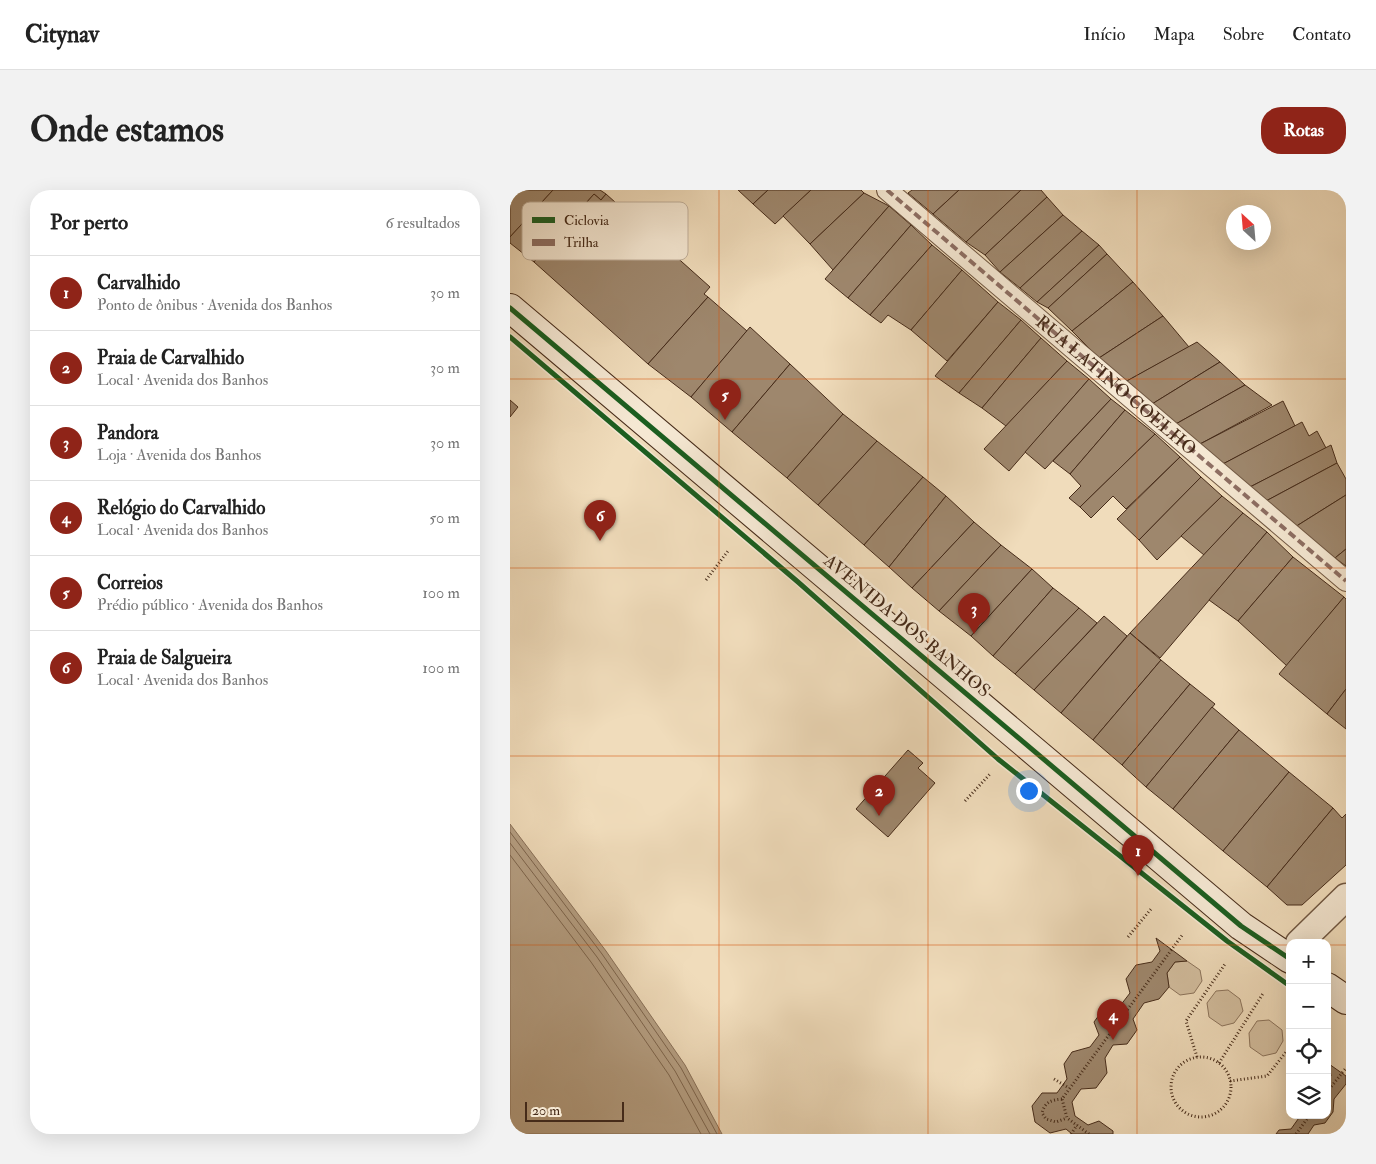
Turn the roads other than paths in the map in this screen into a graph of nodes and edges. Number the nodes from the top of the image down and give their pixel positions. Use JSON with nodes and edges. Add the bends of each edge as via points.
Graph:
{"nodes":[{"id":1,"x":887,"y":190,"type":"edge"},
{"id":2,"x":510,"y":308,"type":"edge"},
{"id":3,"x":1346,"y":581,"type":"edge"},
{"id":4,"x":1346,"y":897,"type":"edge"},
{"id":5,"x":1305,"y":939,"type":"edge"},
{"id":6,"x":1286,"y":950,"type":"edge"},
{"id":7,"x":1331,"y":990,"type":"edge"},
{"id":8,"x":1346,"y":1000,"type":"edge"}],
"edges":[{"from":1,"to":3,"type":"street","name":"RUA LATINO COELHO"},
{"from":2,"to":6,"type":"main road","name":"AVENIDA DOS BANHOS","via":[[1241,926]]},
{"from":4,"to":5,"type":"street"},
{"from":7,"to":8,"type":"main road"}]}
